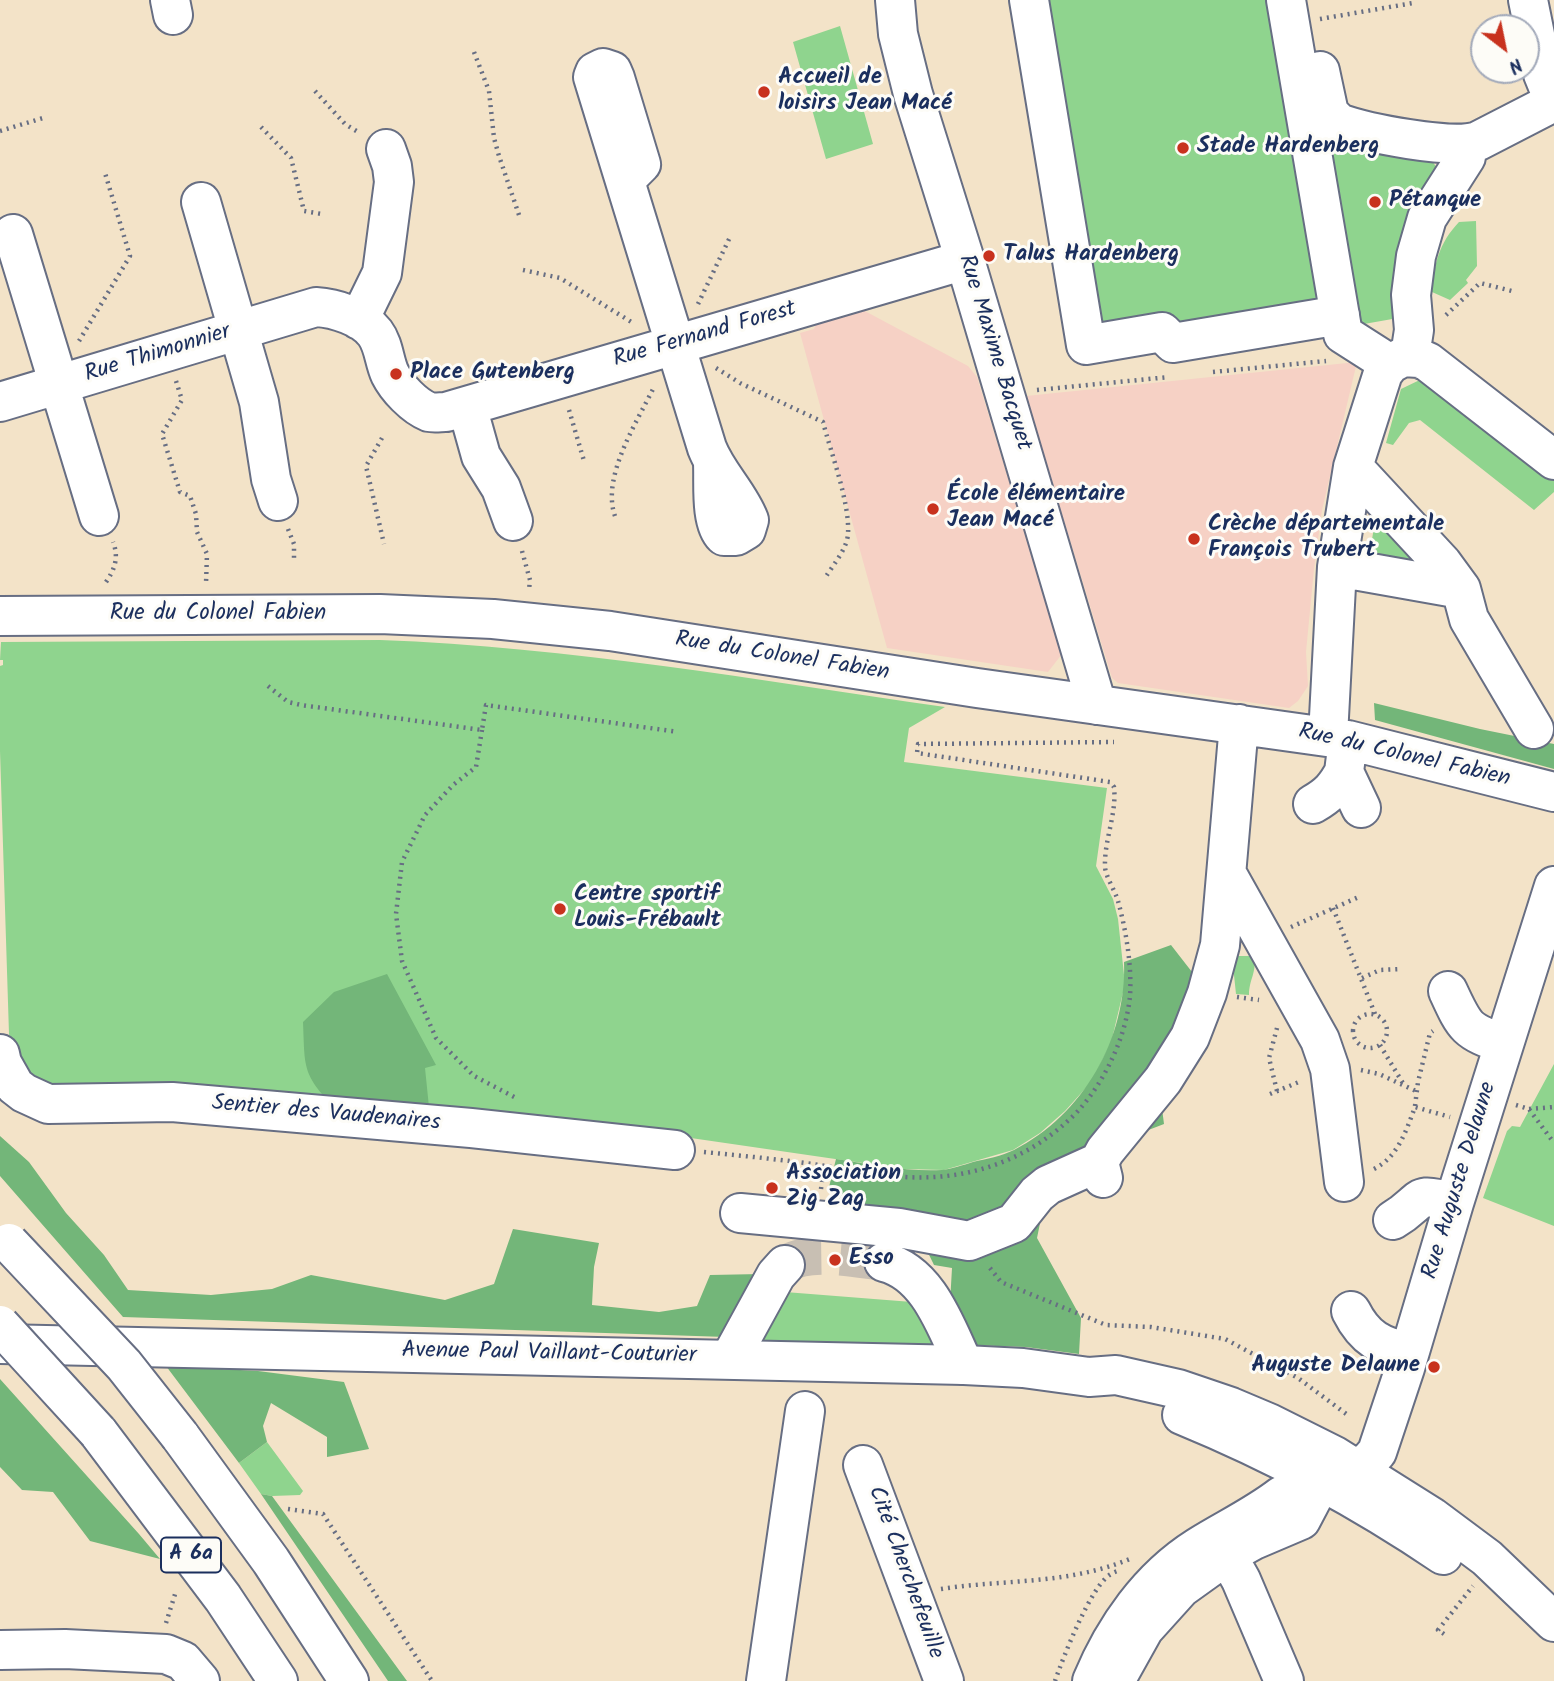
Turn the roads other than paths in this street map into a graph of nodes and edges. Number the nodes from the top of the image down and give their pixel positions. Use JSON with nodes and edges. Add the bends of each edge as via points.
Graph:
{"nodes":[{"id":1,"x":895,"y":0,"type":"edge"},
{"id":2,"x":1029,"y":0,"type":"edge"},
{"id":3,"x":1286,"y":0,"type":"edge"},
{"id":4,"x":1528,"y":0,"type":"edge"},
{"id":5,"x":1313,"y":9,"type":"edge"},
{"id":6,"x":1554,"y":102,"type":"edge"},
{"id":7,"x":1467,"y":145,"type":"junction"},
{"id":8,"x":386,"y":149,"type":"road end"},
{"id":9,"x":626,"y":179,"type":"dead end"},
{"id":10,"x":201,"y":202,"type":"dead end"},
{"id":11,"x":13,"y":234,"type":"dead end"},
{"id":12,"x":965,"y":260,"type":"junction"},
{"id":13,"x":1340,"y":315,"type":"junction"},
{"id":14,"x":359,"y":320,"type":"junction"},
{"id":15,"x":239,"y":331,"type":"junction"},
{"id":16,"x":675,"y":346,"type":"junction"},
{"id":17,"x":1400,"y":360,"type":"junction"},
{"id":18,"x":59,"y":385,"type":"junction"},
{"id":19,"x":0,"y":402,"type":"edge"},
{"id":20,"x":456,"y":409,"type":"junction"},
{"id":21,"x":1554,"y":460,"type":"edge"},
{"id":22,"x":713,"y":464,"type":"dead end"},
{"id":23,"x":1353,"y":467,"type":"junction"},
{"id":24,"x":278,"y":501,"type":"dead end"},
{"id":25,"x":513,"y":521,"type":"dead end"},
{"id":26,"x":107,"y":533,"type":"road end"},
{"id":27,"x":1337,"y":567,"type":"junction"},
{"id":28,"x":1465,"y":604,"type":"junction"},
{"id":29,"x":0,"y":616,"type":"edge"},
{"id":30,"x":1097,"y":705,"type":"junction"},
{"id":31,"x":1239,"y":724,"type":"junction"},
{"id":32,"x":1534,"y":729,"type":"dead end"},
{"id":33,"x":1340,"y":749,"type":"junction"},
{"id":34,"x":1554,"y":792,"type":"edge"},
{"id":35,"x":1313,"y":804,"type":"dead end"},
{"id":36,"x":1361,"y":808,"type":"dead end"},
{"id":37,"x":1227,"y":874,"type":"junction"},
{"id":38,"x":1554,"y":886,"type":"edge"},
{"id":39,"x":1448,"y":991,"type":"dead end"},
{"id":40,"x":1504,"y":1044,"type":"junction"},
{"id":41,"x":0,"y":1054,"type":"edge"},
{"id":42,"x":676,"y":1150,"type":"road end"},
{"id":43,"x":1344,"y":1182,"type":"dead end"},
{"id":44,"x":1454,"y":1203,"type":"junction"},
{"id":45,"x":740,"y":1213,"type":"dead end"},
{"id":46,"x":1393,"y":1220,"type":"dead end"},
{"id":47,"x":4,"y":1238,"type":"edge"},
{"id":48,"x":884,"y":1262,"type":"tunnel mouth"},
{"id":49,"x":785,"y":1265,"type":"tunnel mouth"},
{"id":50,"x":1351,"y":1311,"type":"dead end"},
{"id":51,"x":2,"y":1340,"type":"edge"},
{"id":52,"x":1409,"y":1353,"type":"junction"},
{"id":53,"x":730,"y":1359,"type":"junction"},
{"id":54,"x":964,"y":1365,"type":"junction"},
{"id":55,"x":1089,"y":1377,"type":"junction"},
{"id":56,"x":805,"y":1411,"type":"dead end"},
{"id":57,"x":863,"y":1465,"type":"dead end"},
{"id":58,"x":1357,"y":1468,"type":"junction"},
{"id":59,"x":1321,"y":1482,"type":"junction"},
{"id":60,"x":1227,"y":1555,"type":"junction"},
{"id":61,"x":1554,"y":1622,"type":"edge"},
{"id":62,"x":0,"y":1650,"type":"edge"},
{"id":63,"x":1554,"y":1652,"type":"edge"},
{"id":64,"x":128,"y":1666,"type":"edge"},
{"id":65,"x":195,"y":1674,"type":"edge"},
{"id":66,"x":278,"y":1681,"type":"edge"},
{"id":67,"x":349,"y":1681,"type":"edge"},
{"id":68,"x":765,"y":1681,"type":"edge"},
{"id":69,"x":944,"y":1681,"type":"edge"},
{"id":70,"x":1092,"y":1681,"type":"edge"},
{"id":71,"x":1115,"y":1681,"type":"edge"},
{"id":72,"x":1284,"y":1681,"type":"edge"}],
"edges":[{"from":1,"to":12,"type":"main road","name":"Rue Maxime Bacquet","via":[[912,94]]},
{"from":2,"to":13,"type":"main road","via":[[1086,345],[1162,332],[1173,343]]},
{"from":3,"to":13,"type":"main road"},
{"from":4,"to":6,"type":"main road","via":[[1543,74]]},
{"from":5,"to":7,"type":"main road","via":[[1326,105],[1333,120],[1420,140]]},
{"from":6,"to":7,"type":"main road"},
{"from":7,"to":17,"type":"main road","via":[[1466,157],[1427,218],[1411,278],[1414,330]]},
{"from":8,"to":14,"type":"main road","via":[[394,182],[382,273]]},
{"from":9,"to":16,"type":"main road"},
{"from":10,"to":15,"type":"main road"},
{"from":11,"to":18,"type":"main road"},
{"from":12,"to":16,"type":"main road","name":"Rue Fernand Forest"},
{"from":12,"to":30,"type":"main road","name":"Rue Maxime Bacquet"},
{"from":13,"to":17,"type":"main road","via":[[1343,334]]},
{"from":14,"to":15,"type":"main road","name":"Rue Thimonnier","via":[[316,307]]},
{"from":14,"to":20,"type":"main road","via":[[374,331],[391,375],[415,403],[430,412]]},
{"from":15,"to":18,"type":"main road","name":"Rue Thimonnier"},
{"from":15,"to":24,"type":"main road","via":[[259,402]]},
{"from":16,"to":20,"type":"main road","name":"Rue Fernand Forest"},
{"from":16,"to":22,"type":"main road"},
{"from":17,"to":21,"type":"main road","via":[[1428,362]]},
{"from":17,"to":23,"type":"main road","via":[[1378,384]]},
{"from":18,"to":19,"type":"main road","name":"Rue Thimonnier"},
{"from":18,"to":26,"type":"main road"},
{"from":20,"to":25,"type":"main road"},
{"from":23,"to":27,"type":"main road"},
{"from":23,"to":28,"type":"main road","via":[[1442,563]]},
{"from":27,"to":28,"type":"main road"},
{"from":27,"to":33,"type":"main road"},
{"from":28,"to":32,"type":"main road"},
{"from":29,"to":30,"type":"main road","name":"Rue du Colonel Fabien","via":[[380,614],[494,620],[610,631]]},
{"from":30,"to":31,"type":"main road","name":"Rue du Colonel Fabien"},
{"from":31,"to":33,"type":"main road","name":"Rue du Colonel Fabien"},
{"from":31,"to":37,"type":"main road"},
{"from":33,"to":34,"type":"main road","name":"Rue du Colonel Fabien"},
{"from":33,"to":35,"type":"main road","via":[[1335,788]]},
{"from":33,"to":36,"type":"main road"},
{"from":37,"to":43,"type":"main road","via":[[1264,938],[1294,1005],[1320,1040],[1330,1069]]},
{"from":37,"to":45,"type":"main road","via":[[1220,945],[1190,1037],[1101,1170],[1048,1185],[1014,1223],[969,1241],[899,1228]]},
{"from":38,"to":40,"type":"main road","name":"Rue Auguste Delaune"},
{"from":39,"to":40,"type":"main road","via":[[1471,1031]]},
{"from":40,"to":44,"type":"main road","name":"Rue Auguste Delaune"},
{"from":41,"to":42,"type":"main road","name":"Sentier des Vaudenaires","via":[[15,1086],[48,1104],[172,1101]]},
{"from":44,"to":46,"type":"main road","via":[[1430,1195]]},
{"from":44,"to":52,"type":"main road","name":"Rue Auguste Delaune"},
{"from":47,"to":67,"type":"main road","number":"A 6a","bridge":true,"via":[[124,1365],[180,1436],[271,1561]]},
{"from":48,"to":54,"type":"main road","via":[[906,1270],[918,1282]]},
{"from":49,"to":53,"type":"main road"},
{"from":50,"to":52,"type":"main road","via":[[1359,1327],[1382,1346]]},
{"from":51,"to":53,"type":"main road","name":"Avenue Paul Vaillant-Couturier"},
{"from":51,"to":66,"type":"main road","number":"A 6a","bridge":true,"via":[[98,1432],[223,1598]]},
{"from":52,"to":58,"type":"main road","name":"Rue Auguste Delaune","via":[[1377,1452]]},
{"from":53,"to":54,"type":"main road","name":"Avenue Paul Vaillant-Couturier"},
{"from":54,"to":55,"type":"main road","name":"Avenue Paul Vaillant-Couturier"},
{"from":55,"to":58,"type":"main road","name":"Avenue Paul Vaillant-Couturier","via":[[1129,1377],[1231,1406]]},
{"from":55,"to":59,"type":"main road","name":"Avenue Paul Vaillant-Couturier","via":[[1223,1432]]},
{"from":56,"to":68,"type":"main road"},
{"from":57,"to":69,"type":"main road","name":"Cité Cherchefeuille"},
{"from":58,"to":59,"type":"main road"},
{"from":58,"to":61,"type":"main road","name":"Avenue Paul Vaillant-Couturier","via":[[1487,1558]]},
{"from":59,"to":60,"type":"main road","via":[[1301,1520]]},
{"from":59,"to":63,"type":"main road","name":"Avenue Paul Vaillant-Couturier","via":[[1413,1535],[1478,1580]]},
{"from":59,"to":70,"type":"main road","via":[[1281,1496],[1197,1548],[1166,1573],[1122,1624]]},
{"from":60,"to":71,"type":"main road","via":[[1164,1604]]},
{"from":60,"to":72,"type":"main road"},
{"from":62,"to":64,"type":"main road"},
{"from":64,"to":65,"type":"main road","via":[[166,1654],[183,1661]]}]}
